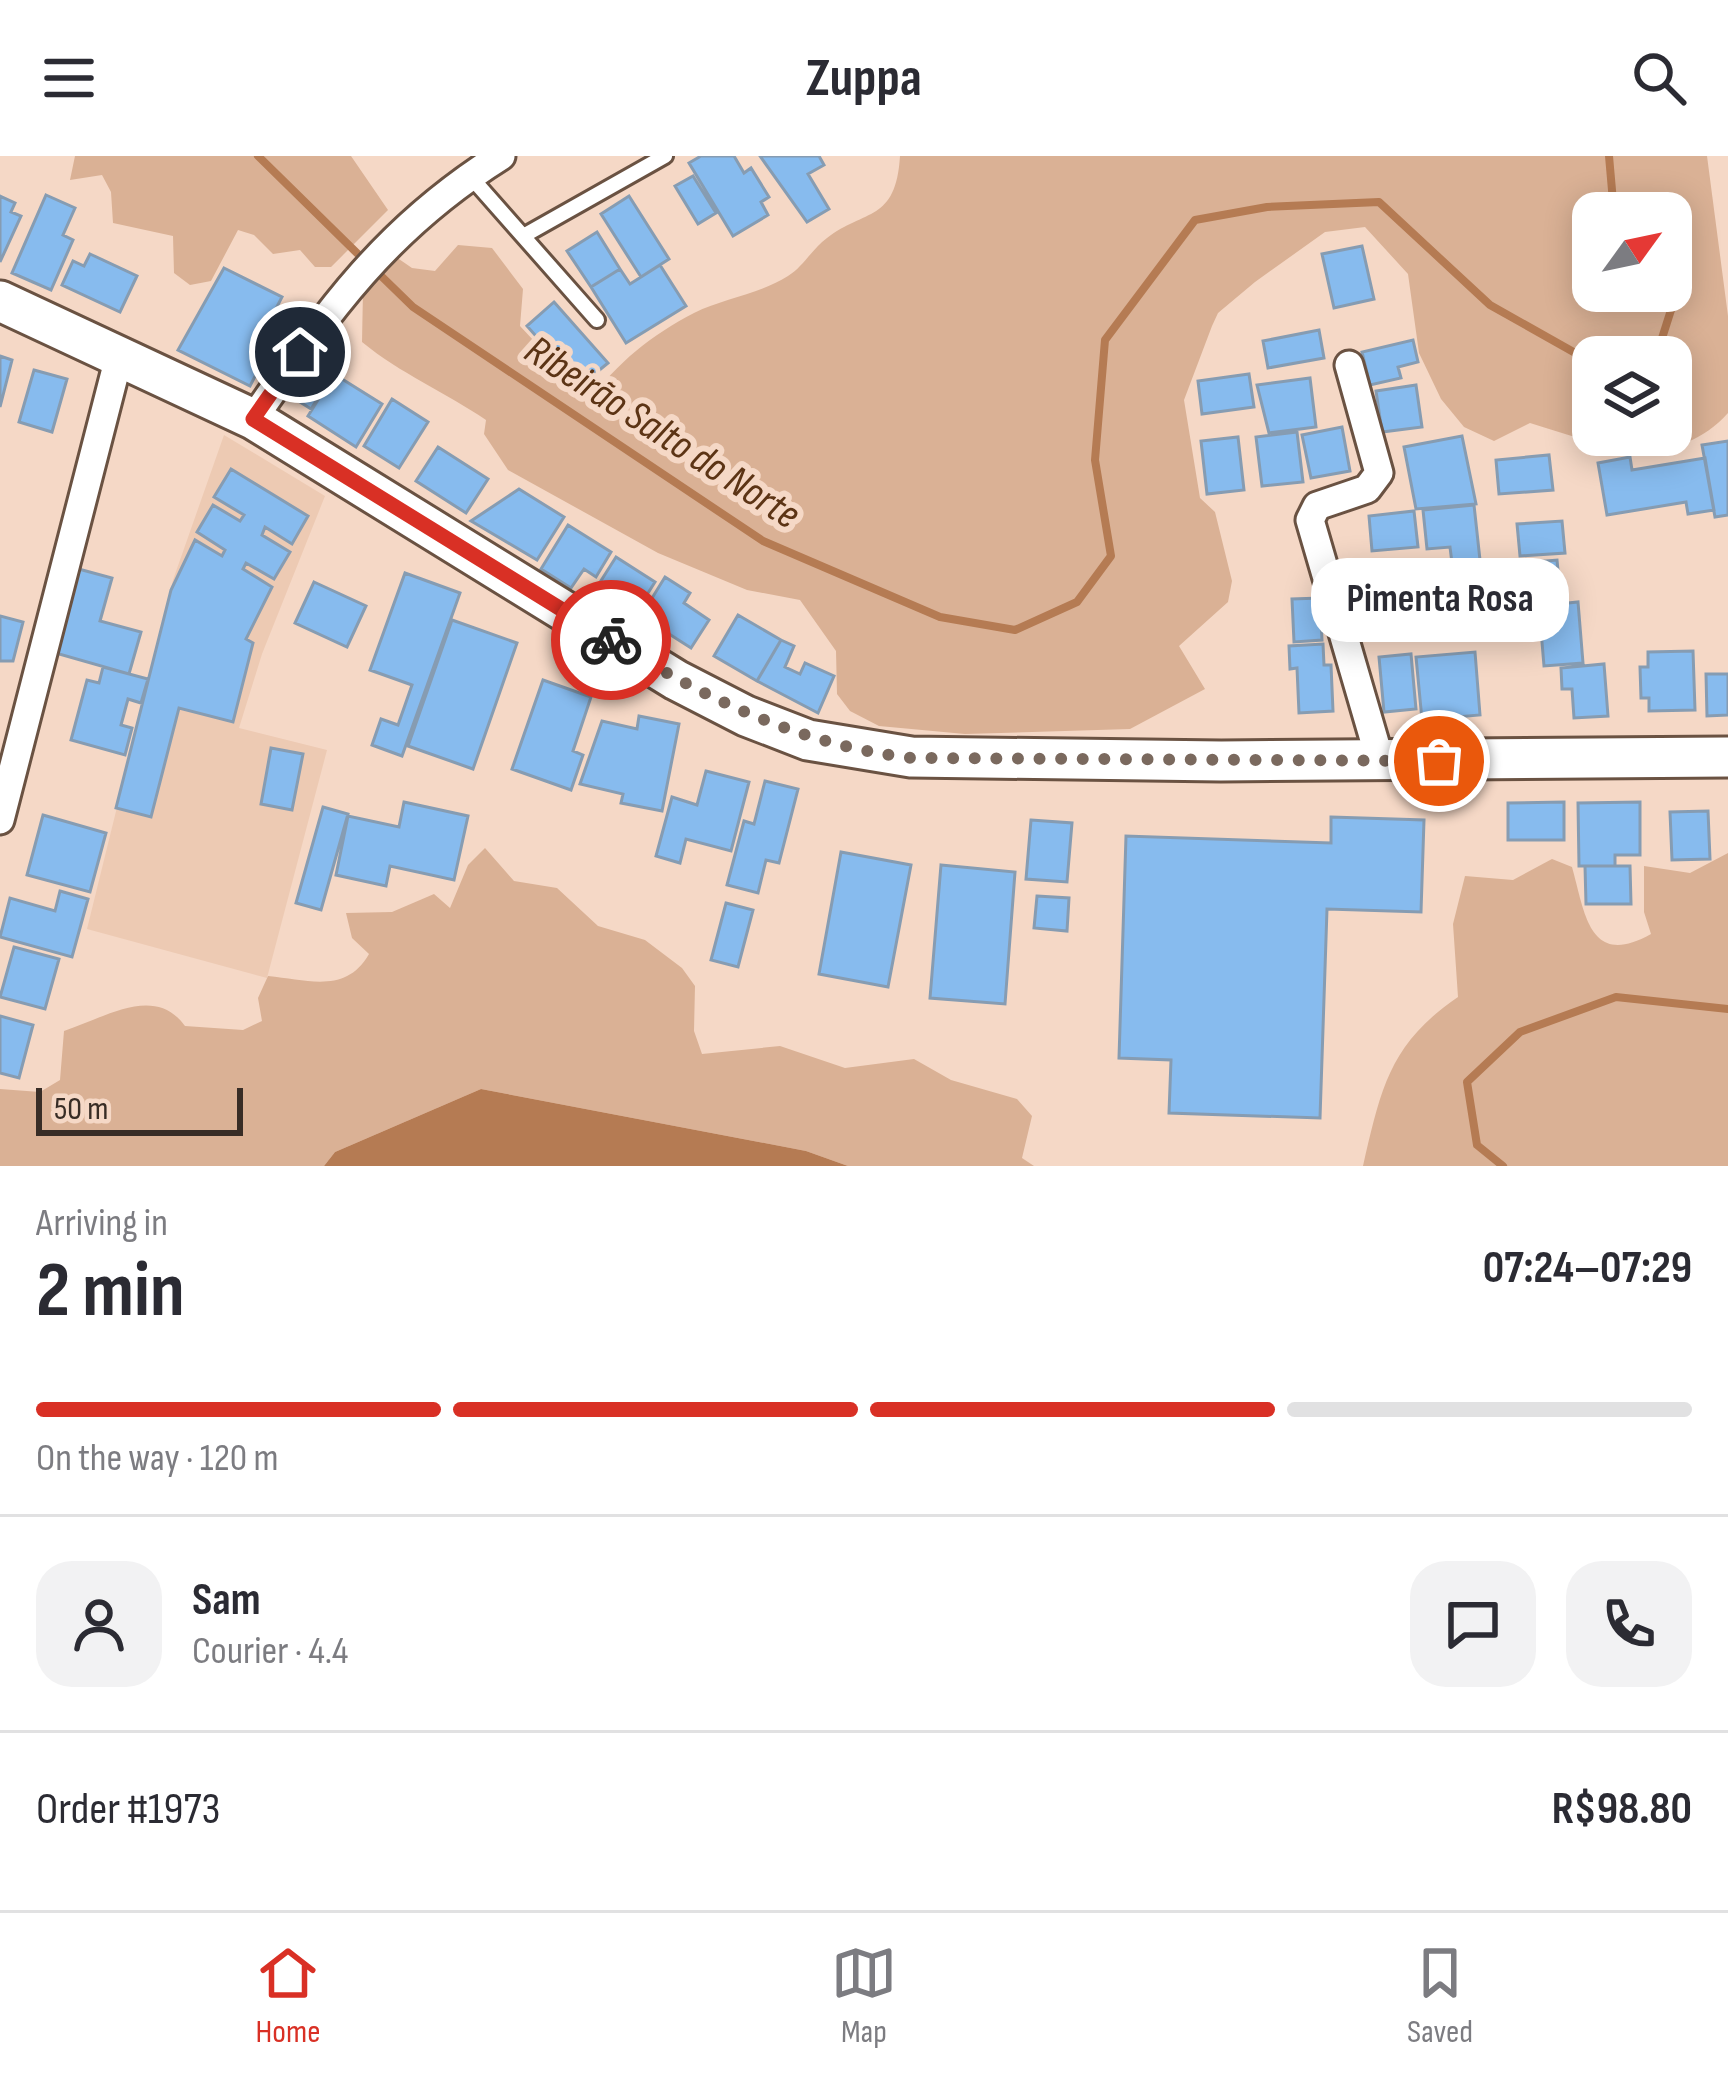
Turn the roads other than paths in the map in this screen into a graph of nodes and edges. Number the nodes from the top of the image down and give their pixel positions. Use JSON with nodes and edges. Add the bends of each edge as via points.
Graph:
{"nodes":[{"id":1,"x":502,"y":156,"type":"edge"},
{"id":2,"x":665,"y":156,"type":"edge"},
{"id":3,"x":470,"y":176,"type":"junction"},
{"id":4,"x":525,"y":235,"type":"junction"},
{"id":5,"x":0,"y":301,"type":"edge"},
{"id":6,"x":596,"y":320,"type":"dead end"},
{"id":7,"x":120,"y":352,"type":"junction"},
{"id":8,"x":1349,"y":365,"type":"dead end"},
{"id":9,"x":253,"y":419,"type":"junction"},
{"id":10,"x":1728,"y":757,"type":"edge"},
{"id":11,"x":1380,"y":760,"type":"junction"},
{"id":12,"x":0,"y":820,"type":"edge"}],
"edges":[{"from":1,"to":3,"type":"street"},
{"from":2,"to":4,"type":"lane"},
{"from":3,"to":4,"type":"lane"},
{"from":3,"to":9,"type":"street","via":[[347,286]]},
{"from":4,"to":6,"type":"lane"},
{"from":5,"to":7,"type":"main road"},
{"from":7,"to":9,"type":"main road"},
{"from":7,"to":12,"type":"street"},
{"from":8,"to":11,"type":"street","via":[[1378,473],[1367,489],[1317,506],[1310,520]]},
{"from":9,"to":11,"type":"main road","via":[[676,680],[808,740],[911,758]]},
{"from":10,"to":11,"type":"main road"}]}
